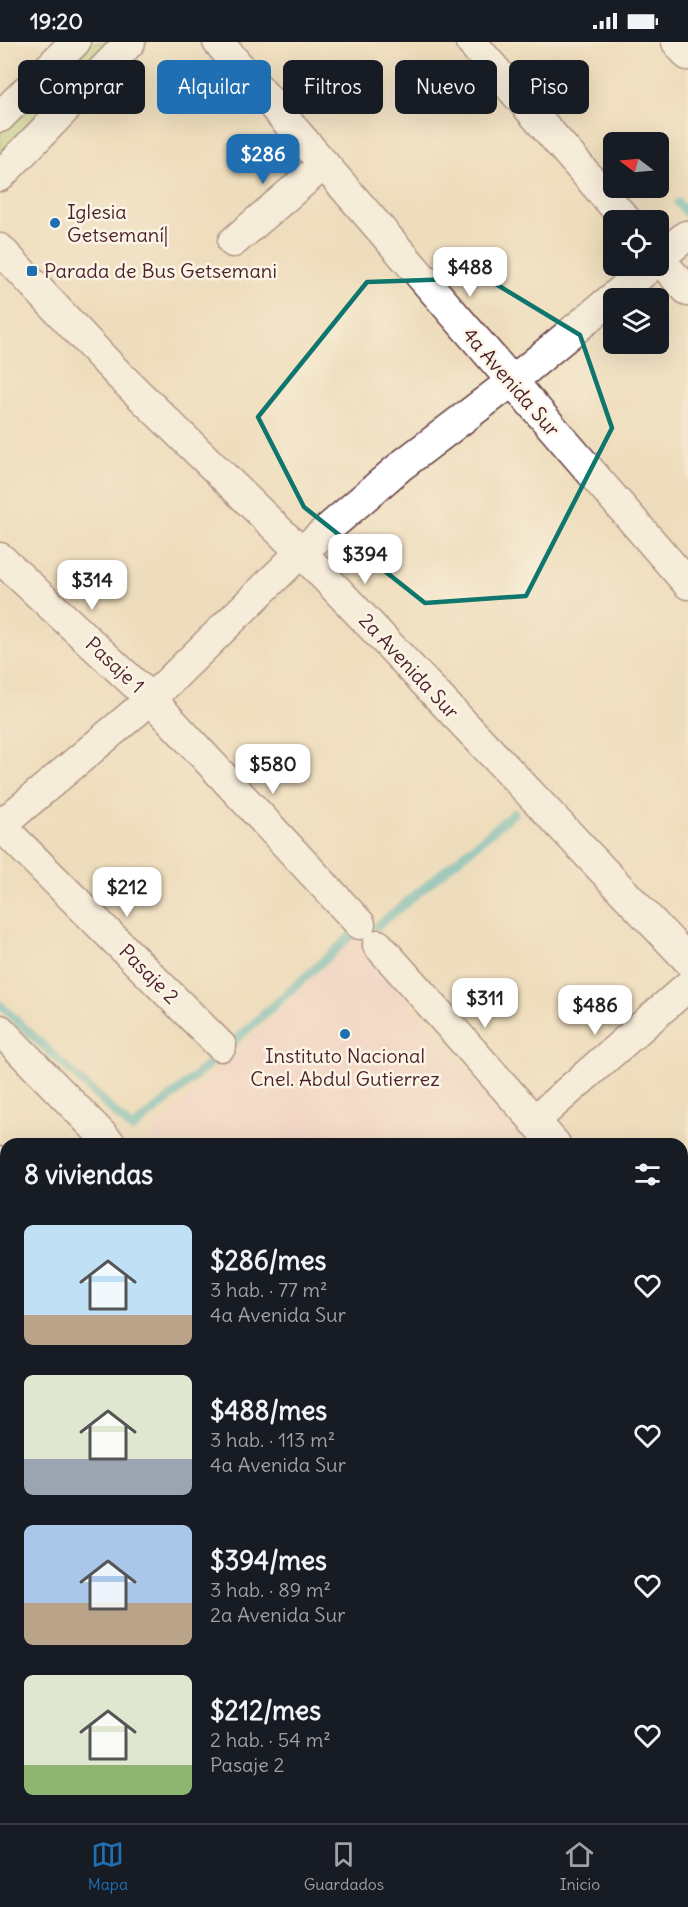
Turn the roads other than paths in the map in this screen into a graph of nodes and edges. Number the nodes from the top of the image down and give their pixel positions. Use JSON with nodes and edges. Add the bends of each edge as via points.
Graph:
{"nodes":[{"id":1,"x":75,"y":42,"type":"edge"},
{"id":2,"x":130,"y":42,"type":"edge"},
{"id":3,"x":218,"y":42,"type":"edge"},
{"id":4,"x":471,"y":42,"type":"edge"},
{"id":5,"x":677,"y":42,"type":"edge"},
{"id":6,"x":688,"y":55,"type":"edge"},
{"id":7,"x":0,"y":117,"type":"edge"},
{"id":8,"x":324,"y":164,"type":"junction"},
{"id":9,"x":0,"y":176,"type":"edge"},
{"id":10,"x":617,"y":210,"type":"edge"},
{"id":11,"x":686,"y":236,"type":"dead end"},
{"id":12,"x":233,"y":242,"type":"dead end"},
{"id":13,"x":0,"y":249,"type":"edge"},
{"id":14,"x":669,"y":250,"type":"edge"},
{"id":15,"x":669,"y":270,"type":"edge"},
{"id":16,"x":639,"y":276,"type":"edge"},
{"id":17,"x":688,"y":291,"type":"edge"},
{"id":18,"x":511,"y":382,"type":"junction"},
{"id":19,"x":301,"y":552,"type":"junction"},
{"id":20,"x":0,"y":558,"type":"edge"},
{"id":21,"x":688,"y":584,"type":"edge"},
{"id":22,"x":151,"y":699,"type":"junction"},
{"id":23,"x":0,"y":825,"type":"edge"},
{"id":24,"x":688,"y":960,"type":"edge"},
{"id":25,"x":688,"y":986,"type":"edge"},
{"id":26,"x":0,"y":1030,"type":"edge"},
{"id":27,"x":221,"y":1046,"type":"dead end"},
{"id":28,"x":534,"y":1121,"type":"junction"},
{"id":29,"x":105,"y":1138,"type":"edge"},
{"id":30,"x":550,"y":1138,"type":"edge"}],
"edges":[{"from":1,"to":7,"type":"street"},
{"from":2,"to":9,"type":"street"},
{"from":3,"to":8,"type":"street","name":"4a Avenida Sur"},
{"from":4,"to":10,"type":"street"},
{"from":5,"to":6,"type":"street"},
{"from":8,"to":12,"type":"street"},
{"from":8,"to":18,"type":"street","name":"4a Avenida Sur"},
{"from":11,"to":14,"type":"street"},
{"from":13,"to":19,"type":"street","name":"2a Avenida Sur","via":[[119,375]]},
{"from":15,"to":17,"type":"street"},
{"from":16,"to":18,"type":"street"},
{"from":18,"to":19,"type":"street","via":[[402,465]]},
{"from":18,"to":21,"type":"street","name":"4a Avenida Sur"},
{"from":19,"to":22,"type":"street"},
{"from":19,"to":24,"type":"street","name":"2a Avenida Sur"},
{"from":20,"to":22,"type":"street","name":"Pasaje 1"},
{"from":22,"to":23,"type":"street"},
{"from":22,"to":28,"type":"street","name":"Pasaje 1","via":[[369,934]]},
{"from":23,"to":27,"type":"street","name":"Pasaje 2"},
{"from":25,"to":28,"type":"street"},
{"from":26,"to":29,"type":"street"},
{"from":28,"to":30,"type":"street","name":"Pasaje 1"}]}
